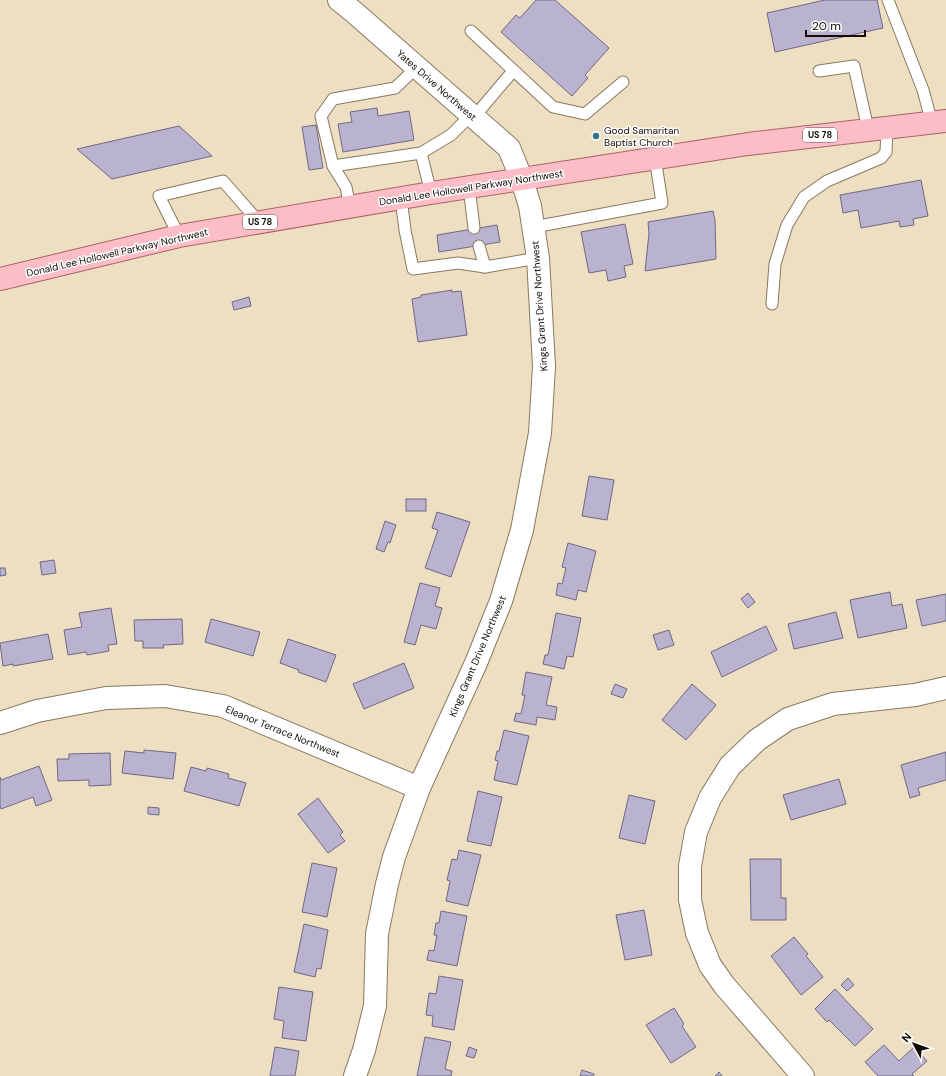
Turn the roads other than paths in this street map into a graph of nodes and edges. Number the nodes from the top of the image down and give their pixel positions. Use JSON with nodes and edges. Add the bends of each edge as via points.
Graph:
{"nodes":[{"id":1,"x":338,"y":0,"type":"edge"},
{"id":2,"x":888,"y":0,"type":"edge"},
{"id":3,"x":471,"y":31,"type":"dead end"},
{"id":4,"x":417,"y":67,"type":"junction"},
{"id":5,"x":514,"y":71,"type":"junction"},
{"id":6,"x":819,"y":71,"type":"dead end"},
{"id":7,"x":623,"y":82,"type":"dead end"},
{"id":8,"x":472,"y":116,"type":"junction"},
{"id":9,"x":939,"y":122,"type":"edge"},
{"id":10,"x":877,"y":129,"type":"junction"},
{"id":11,"x":421,"y":153,"type":"junction"},
{"id":12,"x":655,"y":157,"type":"junction"},
{"id":13,"x":333,"y":166,"type":"junction"},
{"id":14,"x":522,"y":180,"type":"junction"},
{"id":15,"x":469,"y":187,"type":"junction"},
{"id":16,"x":431,"y":193,"type":"junction"},
{"id":17,"x":401,"y":198,"type":"junction"},
{"id":18,"x":350,"y":207,"type":"junction"},
{"id":19,"x":259,"y":222,"type":"junction"},
{"id":20,"x":534,"y":227,"type":"junction"},
{"id":21,"x":474,"y":228,"type":"dead end"},
{"id":22,"x":179,"y":236,"type":"junction"},
{"id":23,"x":479,"y":246,"type":"dead end"},
{"id":24,"x":538,"y":258,"type":"junction"},
{"id":25,"x":485,"y":267,"type":"junction"},
{"id":26,"x":0,"y":279,"type":"edge"},
{"id":27,"x":772,"y":304,"type":"dead end"},
{"id":28,"x":946,"y":688,"type":"edge"},
{"id":29,"x":0,"y":723,"type":"edge"},
{"id":30,"x":419,"y":788,"type":"junction"},
{"id":31,"x":355,"y":1076,"type":"edge"},
{"id":32,"x":803,"y":1076,"type":"edge"}],
"edges":[{"from":1,"to":4,"type":"street","name":"Yates Drive Northwest"},
{"from":2,"to":9,"type":"lane","via":[[923,90]]},
{"from":3,"to":5,"type":"lane"},
{"from":4,"to":8,"type":"street","name":"Yates Drive Northwest"},
{"from":4,"to":13,"type":"lane","via":[[395,88],[333,99],[321,116]]},
{"from":5,"to":7,"type":"lane","via":[[552,107],[585,114]]},
{"from":5,"to":8,"type":"lane"},
{"from":6,"to":10,"type":"lane","via":[[854,66]]},
{"from":8,"to":11,"type":"lane","via":[[451,135]]},
{"from":8,"to":14,"type":"street","name":"Yates Drive Northwest","via":[[509,148]]},
{"from":9,"to":10,"type":"main road","name":"Donald Lee Hollowell Parkway Northwest","number":"US 78"},
{"from":10,"to":12,"type":"main road","name":"Donald Lee Hollowell Parkway Northwest","number":"US 78"},
{"from":10,"to":27,"type":"lane","via":[[886,152],[881,158],[827,181],[804,197],[787,225],[775,264]]},
{"from":11,"to":13,"type":"lane"},
{"from":11,"to":16,"type":"lane"},
{"from":12,"to":14,"type":"main road","name":"Donald Lee Hollowell Parkway Northwest","number":"US 78"},
{"from":12,"to":20,"type":"lane","via":[[662,204]]},
{"from":13,"to":18,"type":"lane","via":[[346,187]]},
{"from":14,"to":15,"type":"main road","name":"Donald Lee Hollowell Parkway Northwest","number":"US 78"},
{"from":14,"to":20,"type":"street","name":"Kings Grant Drive Northwest"},
{"from":15,"to":16,"type":"main road","name":"Donald Lee Hollowell Parkway Northwest","number":"US 78"},
{"from":15,"to":21,"type":"lane"},
{"from":16,"to":17,"type":"main road","name":"Donald Lee Hollowell Parkway Northwest","number":"US 78"},
{"from":17,"to":18,"type":"main road","name":"Donald Lee Hollowell Parkway Northwest","number":"US 78"},
{"from":17,"to":25,"type":"lane","via":[[412,269],[458,263]]},
{"from":18,"to":19,"type":"main road","name":"Donald Lee Hollowell Parkway Northwest","number":"US 78"},
{"from":19,"to":22,"type":"main road","name":"Donald Lee Hollowell Parkway Northwest","number":"US 78"},
{"from":19,"to":22,"type":"lane","via":[[223,181],[159,196]]},
{"from":20,"to":24,"type":"street","name":"Kings Grant Drive Northwest"},
{"from":22,"to":26,"type":"main road","name":"Donald Lee Hollowell Parkway Northwest","number":"US 78"},
{"from":23,"to":25,"type":"lane"},
{"from":24,"to":25,"type":"lane"},
{"from":24,"to":30,"type":"street","name":"Kings Grant Drive Northwest","via":[[544,366],[540,433],[522,530],[501,601],[476,663]]},
{"from":28,"to":32,"type":"street","via":[[915,695],[833,704],[788,720],[757,740],[730,766],[710,798],[696,832],[690,866],[690,900],[697,933],[710,965],[724,985]]},
{"from":29,"to":30,"type":"street","name":"Eleanor Terrace Northwest","via":[[37,711],[106,698],[165,696],[223,706]]},
{"from":30,"to":31,"type":"street","name":"Kings Grant Drive Northwest","via":[[386,884],[377,934],[375,1006]]}]}
